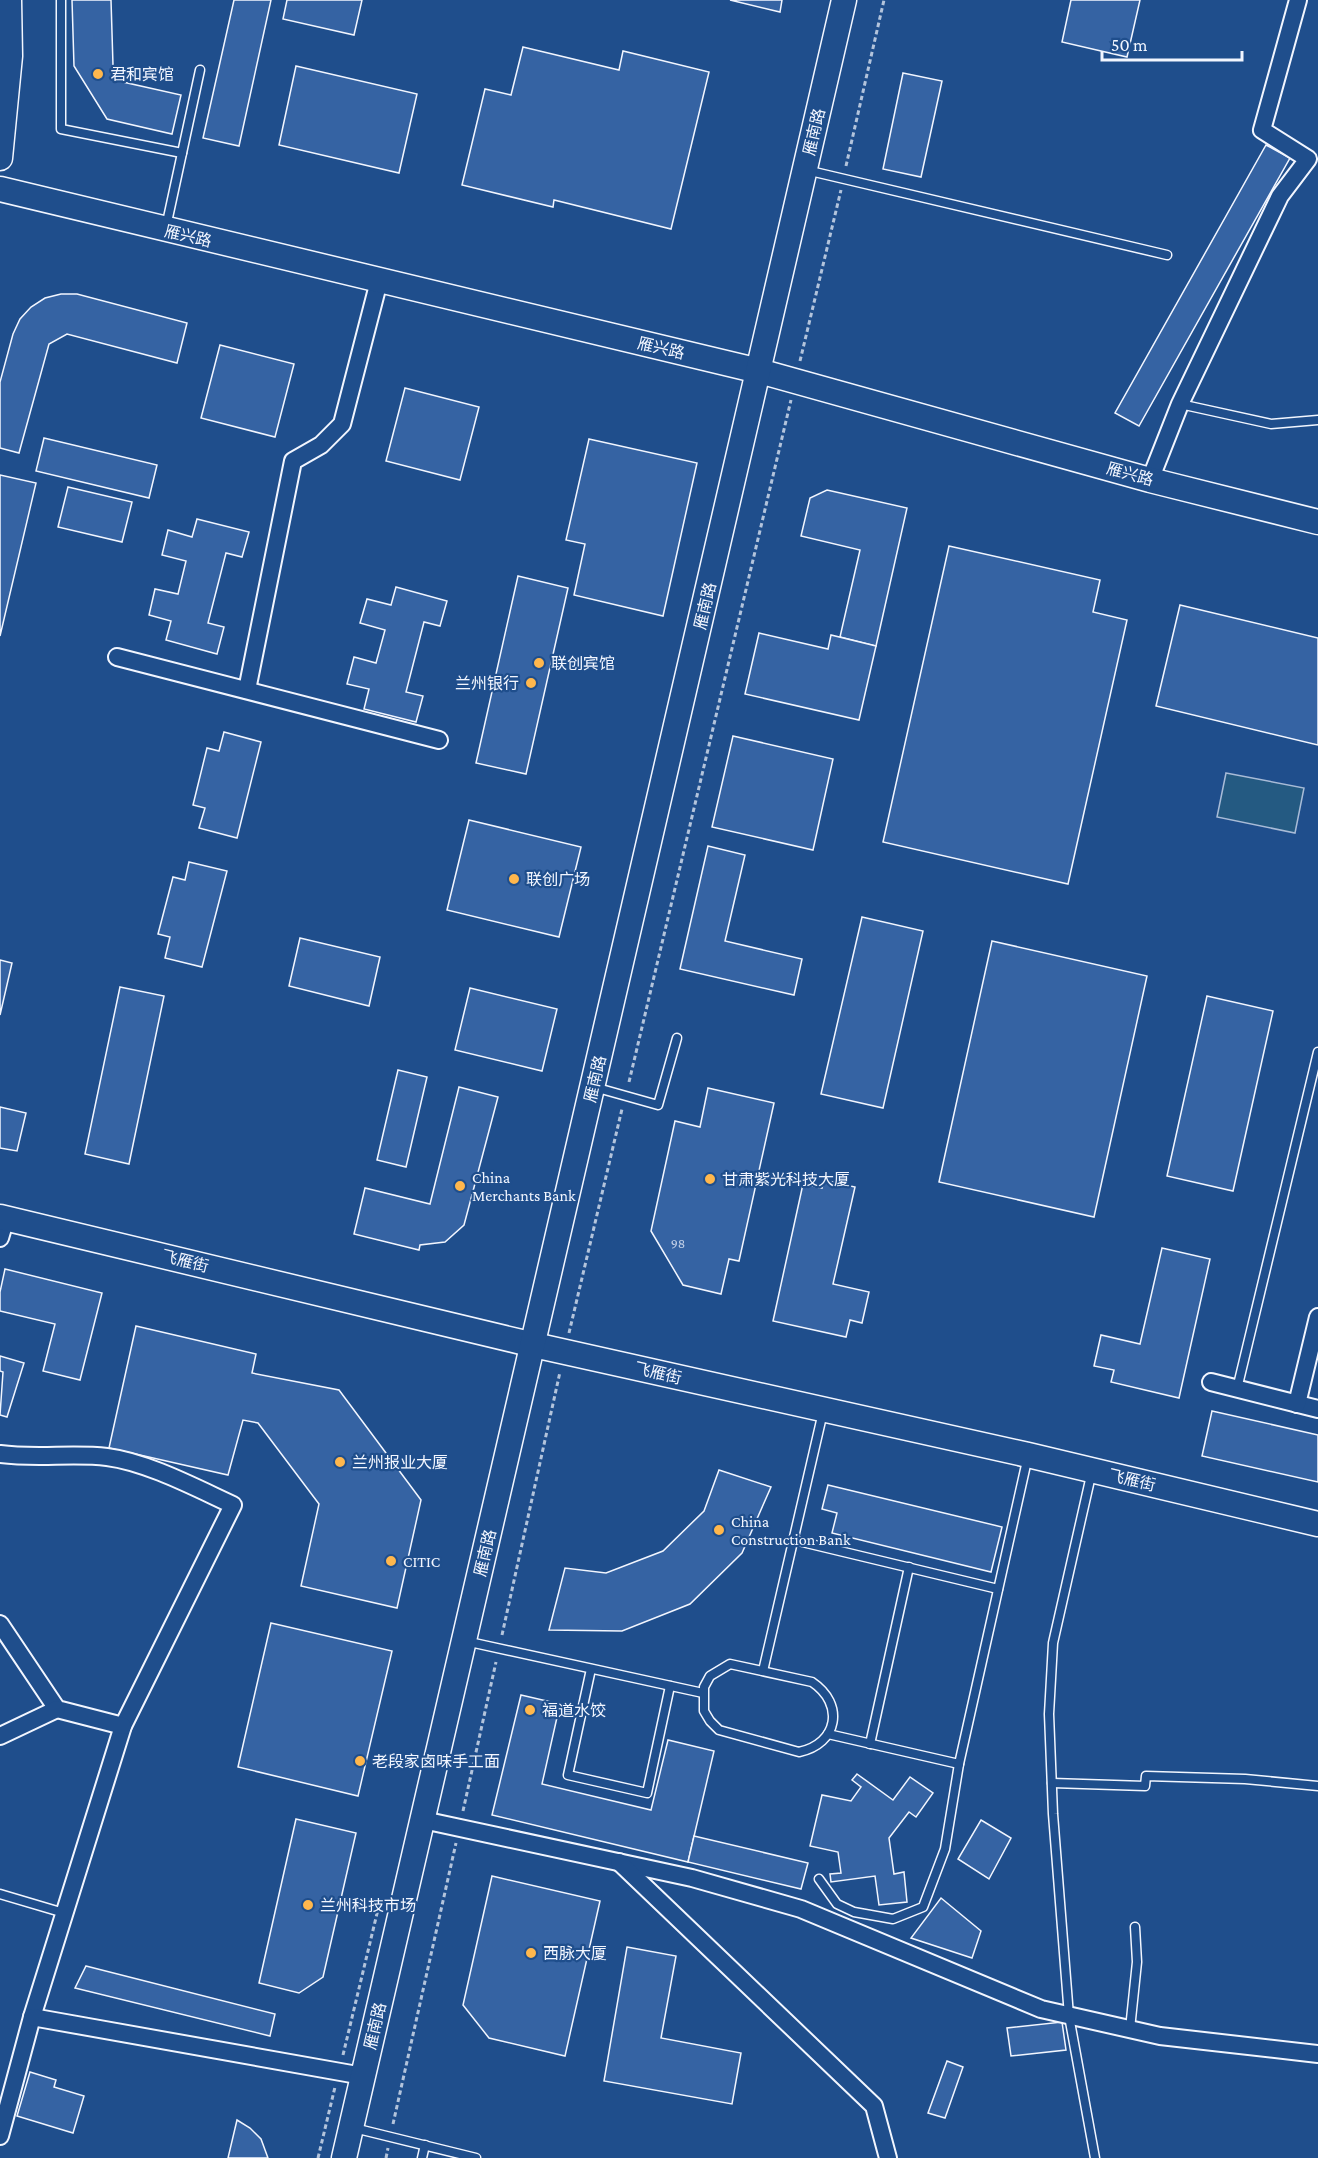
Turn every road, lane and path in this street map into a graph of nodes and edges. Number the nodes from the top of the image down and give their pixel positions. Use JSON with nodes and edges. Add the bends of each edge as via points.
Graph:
{"nodes":[{"id":1,"x":9,"y":0,"type":"edge"},
{"id":2,"x":61,"y":0,"type":"edge"},
{"id":3,"x":844,"y":0,"type":"edge"},
{"id":4,"x":884,"y":0,"type":"edge"},
{"id":5,"x":1298,"y":0,"type":"edge"},
{"id":6,"x":200,"y":70,"type":"dead end"},
{"id":7,"x":182,"y":153,"type":"junction"},
{"id":8,"x":0,"y":158,"type":"edge"},
{"id":9,"x":1313,"y":160,"type":"edge"},
{"id":10,"x":805,"y":170,"type":"junction"},
{"id":11,"x":843,"y":178,"type":"junction"},
{"id":12,"x":0,"y":189,"type":"edge"},
{"id":13,"x":165,"y":230,"type":"junction"},
{"id":14,"x":1167,"y":255,"type":"dead end"},
{"id":15,"x":379,"y":281,"type":"junction"},
{"id":16,"x":759,"y":371,"type":"junction"},
{"id":17,"x":795,"y":383,"type":"junction"},
{"id":18,"x":1180,"y":404,"type":"junction"},
{"id":19,"x":1318,"y":420,"type":"edge"},
{"id":20,"x":1150,"y":480,"type":"junction"},
{"id":21,"x":1318,"y":522,"type":"edge"},
{"id":22,"x":117,"y":657,"type":"dead end"},
{"id":23,"x":247,"y":690,"type":"junction"},
{"id":24,"x":439,"y":741,"type":"dead end"},
{"id":25,"x":677,"y":1038,"type":"dead end"},
{"id":26,"x":1318,"y":1052,"type":"edge"},
{"id":27,"x":594,"y":1087,"type":"junction"},
{"id":28,"x":625,"y":1096,"type":"junction"},
{"id":29,"x":2,"y":1224,"type":"edge"},
{"id":30,"x":1318,"y":1317,"type":"edge"},
{"id":31,"x":534,"y":1345,"type":"junction"},
{"id":32,"x":565,"y":1352,"type":"junction"},
{"id":33,"x":1211,"y":1382,"type":"dead end"},
{"id":34,"x":1238,"y":1389,"type":"junction"},
{"id":35,"x":1297,"y":1404,"type":"junction"},
{"id":36,"x":1318,"y":1409,"type":"edge"},
{"id":37,"x":824,"y":1410,"type":"junction"},
{"id":38,"x":0,"y":1454,"type":"edge"},
{"id":39,"x":1028,"y":1455,"type":"junction"},
{"id":40,"x":1092,"y":1471,"type":"junction"},
{"id":41,"x":1318,"y":1524,"type":"edge"},
{"id":42,"x":794,"y":1540,"type":"junction"},
{"id":43,"x":909,"y":1567,"type":"junction"},
{"id":44,"x":998,"y":1589,"type":"junction"},
{"id":45,"x":0,"y":1624,"type":"edge"},
{"id":46,"x":465,"y":1641,"type":"junction"},
{"id":47,"x":499,"y":1648,"type":"junction"},
{"id":48,"x":591,"y":1668,"type":"junction"},
{"id":49,"x":763,"y":1671,"type":"junction"},
{"id":50,"x":670,"y":1686,"type":"junction"},
{"id":51,"x":703,"y":1693,"type":"junction"},
{"id":52,"x":57,"y":1709,"type":"junction"},
{"id":53,"x":123,"y":1726,"type":"junction"},
{"id":54,"x":828,"y":1734,"type":"junction"},
{"id":55,"x":0,"y":1736,"type":"edge"},
{"id":56,"x":870,"y":1743,"type":"junction"},
{"id":57,"x":959,"y":1764,"type":"junction"},
{"id":58,"x":1052,"y":1783,"type":"junction"},
{"id":59,"x":1318,"y":1786,"type":"edge"},
{"id":60,"x":423,"y":1820,"type":"junction"},
{"id":61,"x":459,"y":1828,"type":"junction"},
{"id":62,"x":618,"y":1862,"type":"junction"},
{"id":63,"x":819,"y":1879,"type":"dead end"},
{"id":64,"x":0,"y":1894,"type":"edge"},
{"id":65,"x":64,"y":1913,"type":"junction"},
{"id":66,"x":1135,"y":1928,"type":"dead end"},
{"id":67,"x":1069,"y":2016,"type":"junction"},
{"id":68,"x":32,"y":2017,"type":"junction"},
{"id":69,"x":1130,"y":2029,"type":"junction"},
{"id":70,"x":1318,"y":2050,"type":"edge"},
{"id":71,"x":363,"y":2076,"type":"junction"},
{"id":72,"x":351,"y":2127,"type":"junction"},
{"id":73,"x":0,"y":2136,"type":"edge"},
{"id":74,"x":390,"y":2136,"type":"junction"},
{"id":75,"x":425,"y":2145,"type":"junction"},
{"id":76,"x":344,"y":2158,"type":"edge"},
{"id":77,"x":386,"y":2158,"type":"edge"},
{"id":78,"x":422,"y":2158,"type":"edge"},
{"id":79,"x":476,"y":2158,"type":"edge"},
{"id":80,"x":888,"y":2158,"type":"edge"},
{"id":81,"x":1095,"y":2158,"type":"edge"}],
"edges":[{"from":1,"to":8,"type":"main road","via":[[10,56]]},
{"from":2,"to":7,"type":"lane","via":[[61,129]]},
{"from":3,"to":10,"type":"main road","name":"雁南路"},
{"from":4,"to":11,"type":"path"},
{"from":5,"to":9,"type":"street","via":[[1262,130]]},
{"from":6,"to":7,"type":"lane"},
{"from":7,"to":13,"type":"lane"},
{"from":9,"to":18,"type":"street","via":[[1280,196]]},
{"from":10,"to":11,"type":"lane"},
{"from":10,"to":16,"type":"main road","name":"雁南路"},
{"from":11,"to":14,"type":"lane"},
{"from":11,"to":17,"type":"path"},
{"from":12,"to":13,"type":"main road","name":"雁兴路"},
{"from":13,"to":15,"type":"main road","name":"雁兴路"},
{"from":15,"to":16,"type":"main road","name":"雁兴路"},
{"from":15,"to":23,"type":"street","via":[[342,424],[321,446],[293,461]]},
{"from":16,"to":17,"type":"main road","name":"雁兴路"},
{"from":16,"to":27,"type":"main road","name":"雁南路"},
{"from":17,"to":20,"type":"main road","name":"雁兴路"},
{"from":17,"to":28,"type":"path"},
{"from":18,"to":19,"type":"lane","via":[[1271,424]]},
{"from":18,"to":20,"type":"street"},
{"from":20,"to":21,"type":"main road","name":"雁兴路"},
{"from":22,"to":23,"type":"street"},
{"from":23,"to":24,"type":"street"},
{"from":25,"to":28,"type":"lane","via":[[658,1105]]},
{"from":26,"to":34,"type":"lane"},
{"from":27,"to":28,"type":"lane"},
{"from":27,"to":31,"type":"main road","name":"雁南路"},
{"from":28,"to":32,"type":"path"},
{"from":29,"to":31,"type":"main road","name":"飞雁街"},
{"from":30,"to":35,"type":"street"},
{"from":31,"to":32,"type":"main road","name":"飞雁街"},
{"from":31,"to":46,"type":"main road","name":"雁南路"},
{"from":32,"to":37,"type":"main road","name":"飞雁街"},
{"from":32,"to":47,"type":"path"},
{"from":33,"to":34,"type":"street"},
{"from":34,"to":35,"type":"street"},
{"from":35,"to":36,"type":"street"},
{"from":37,"to":39,"type":"main road","name":"飞雁街"},
{"from":37,"to":42,"type":"lane"},
{"from":38,"to":53,"type":"street","via":[[108,1457],[164,1474],[233,1505]]},
{"from":39,"to":40,"type":"main road","name":"飞雁街"},
{"from":39,"to":44,"type":"lane"},
{"from":40,"to":41,"type":"main road","name":"飞雁街"},
{"from":40,"to":58,"type":"lane","via":[[1053,1643],[1049,1714]]},
{"from":42,"to":43,"type":"lane"},
{"from":42,"to":49,"type":"lane"},
{"from":43,"to":44,"type":"lane"},
{"from":43,"to":56,"type":"lane"},
{"from":44,"to":57,"type":"lane"},
{"from":45,"to":52,"type":"street"},
{"from":46,"to":47,"type":"lane"},
{"from":46,"to":60,"type":"main road","name":"雁南路"},
{"from":47,"to":48,"type":"lane"},
{"from":47,"to":61,"type":"path"},
{"from":48,"to":50,"type":"lane"},
{"from":48,"to":50,"type":"lane","via":[[568,1775],[646,1792]]},
{"from":49,"to":51,"type":"lane","via":[[730,1664],[710,1676]]},
{"from":49,"to":54,"type":"lane","via":[[822,1689],[833,1710]]},
{"from":50,"to":51,"type":"lane"},
{"from":51,"to":54,"type":"lane","via":[[704,1711],[719,1730],[799,1752],[810,1749]]},
{"from":52,"to":53,"type":"street"},
{"from":52,"to":55,"type":"street"},
{"from":53,"to":65,"type":"street"},
{"from":54,"to":56,"type":"lane"},
{"from":56,"to":57,"type":"lane"},
{"from":57,"to":63,"type":"lane","via":[[945,1849],[923,1907],[893,1919],[854,1912],[837,1904]]},
{"from":58,"to":59,"type":"lane","via":[[1145,1786],[1146,1776]]},
{"from":58,"to":67,"type":"lane"},
{"from":60,"to":61,"type":"street"},
{"from":60,"to":71,"type":"main road","name":"雁南路"},
{"from":61,"to":62,"type":"street"},
{"from":61,"to":74,"type":"path"},
{"from":62,"to":67,"type":"street","via":[[692,1878],[801,1910],[1041,2010]]},
{"from":62,"to":80,"type":"street","via":[[874,2106]]},
{"from":64,"to":65,"type":"lane"},
{"from":65,"to":68,"type":"street"},
{"from":66,"to":69,"type":"lane","via":[[1137,1962]]},
{"from":67,"to":69,"type":"street"},
{"from":67,"to":81,"type":"lane"},
{"from":68,"to":71,"type":"street"},
{"from":68,"to":73,"type":"street"},
{"from":69,"to":70,"type":"street","via":[[1160,2036]]},
{"from":71,"to":72,"type":"main road","name":"雁南路"},
{"from":72,"to":74,"type":"lane"},
{"from":72,"to":76,"type":"main road","name":"雁南路"},
{"from":74,"to":75,"type":"lane"},
{"from":74,"to":77,"type":"path"},
{"from":75,"to":78,"type":"lane"},
{"from":75,"to":79,"type":"lane"}]}
